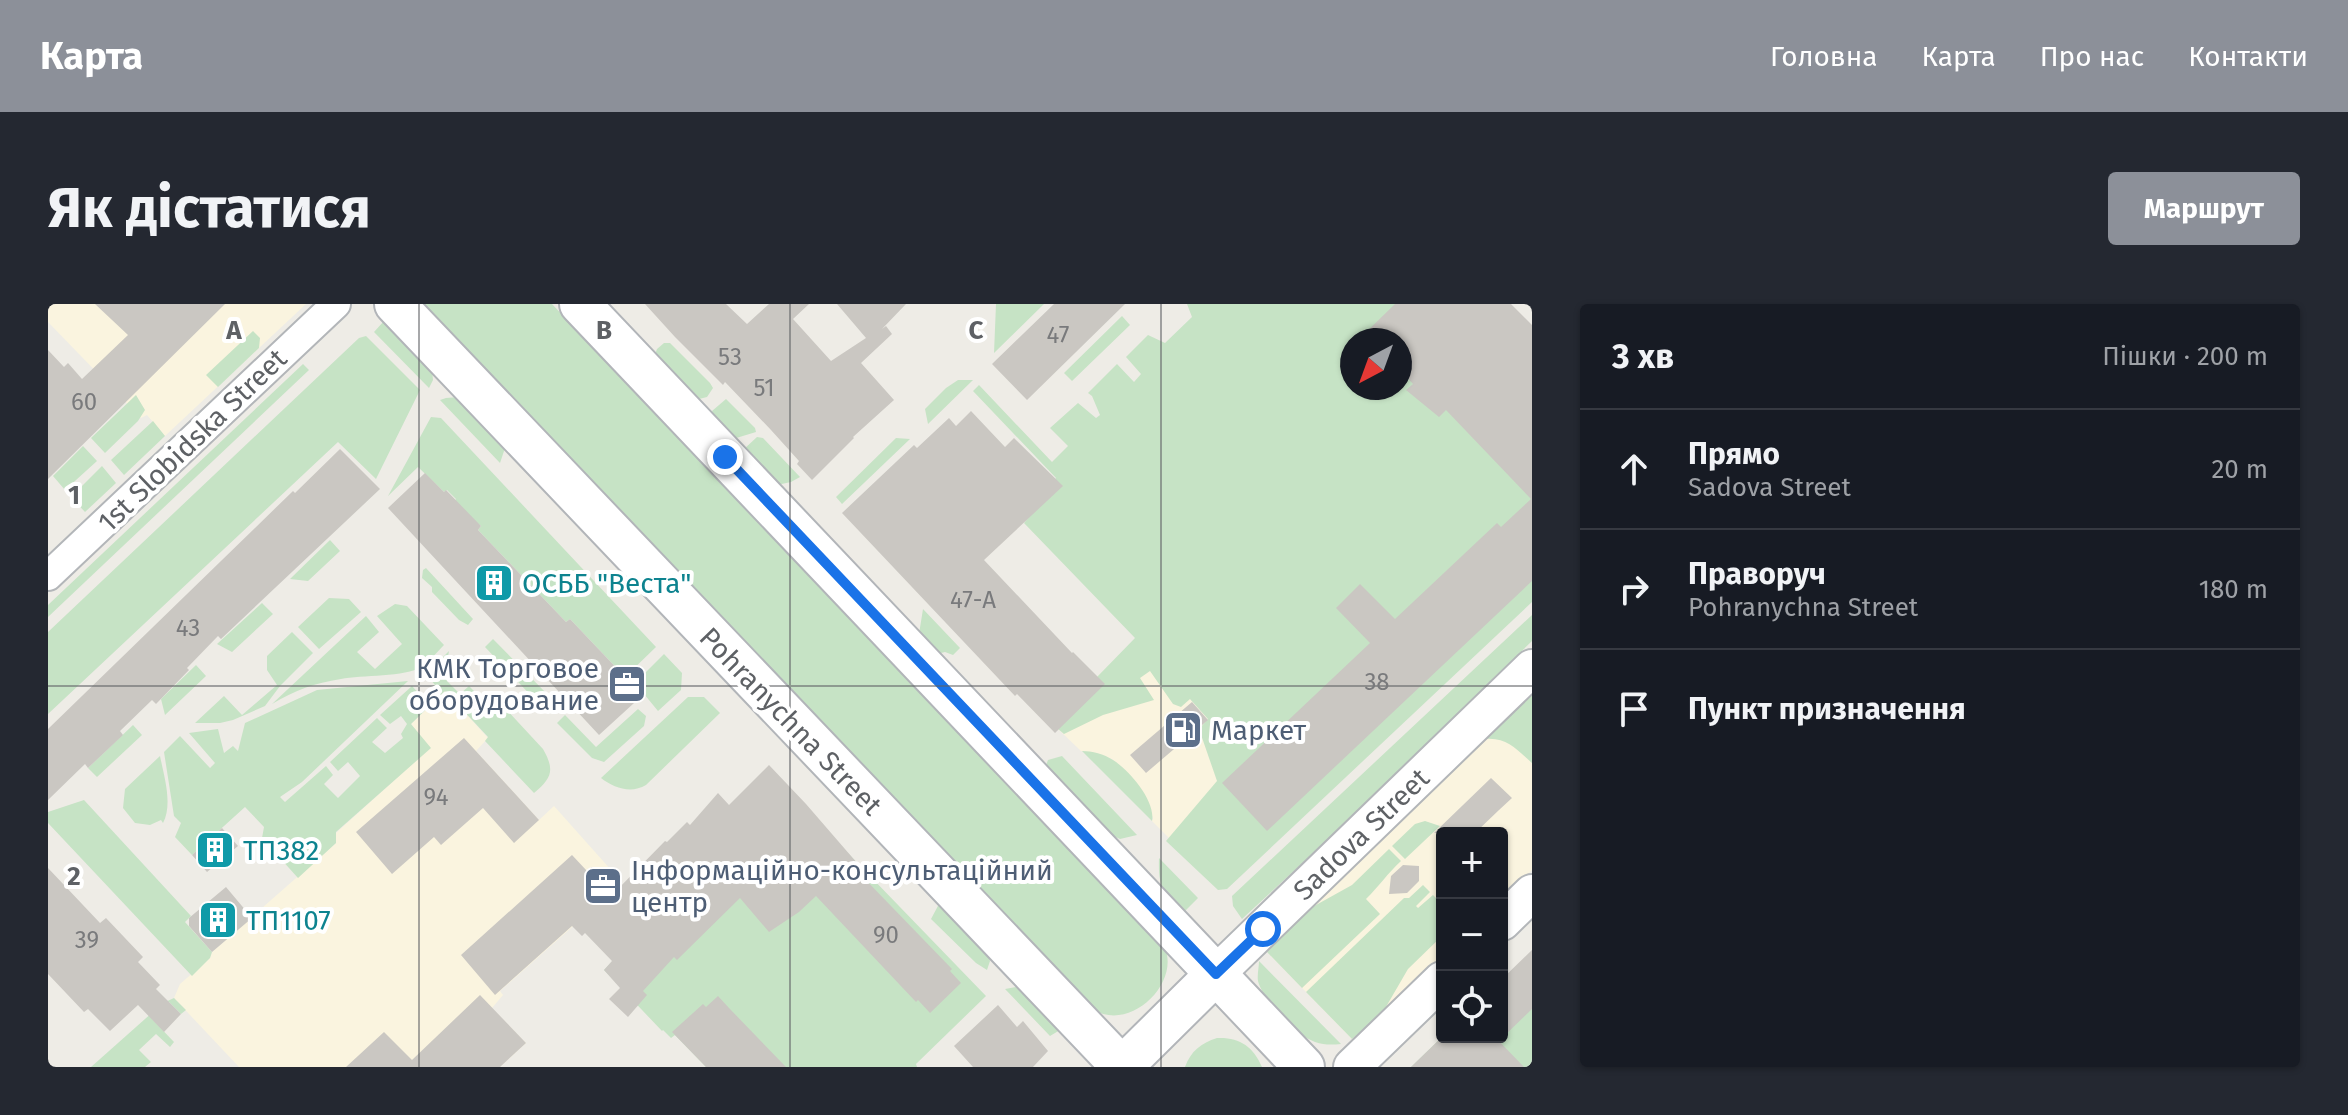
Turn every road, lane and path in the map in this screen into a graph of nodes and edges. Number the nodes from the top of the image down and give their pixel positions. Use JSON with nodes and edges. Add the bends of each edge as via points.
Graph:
{"nodes":[{"id":1,"x":336,"y":304,"type":"edge"},
{"id":2,"x":395,"y":304,"type":"edge"},
{"id":3,"x":580,"y":304,"type":"edge"},
{"id":4,"x":48,"y":576,"type":"edge"},
{"id":5,"x":1532,"y":668,"type":"edge"},
{"id":6,"x":1532,"y":893,"type":"edge"},
{"id":7,"x":1508,"y":916,"type":"edge"},
{"id":8,"x":1216,"y":974,"type":"junction"},
{"id":9,"x":1436,"y":986,"type":"edge"},
{"id":10,"x":1122,"y":1067,"type":"edge"},
{"id":11,"x":1304,"y":1067,"type":"edge"},
{"id":12,"x":1352,"y":1067,"type":"edge"}],
"edges":[{"from":1,"to":4,"type":"street","name":"1st Slobidska Street"},
{"from":2,"to":10,"type":"main road","name":"Pohranychna Street"},
{"from":3,"to":8,"type":"main road"},
{"from":5,"to":8,"type":"street","name":"Sadova Street"},
{"from":6,"to":7,"type":"street"},
{"from":8,"to":10,"type":"main road","name":"Sadova Street"},
{"from":8,"to":11,"type":"main road"},
{"from":9,"to":12,"type":"street"}]}
